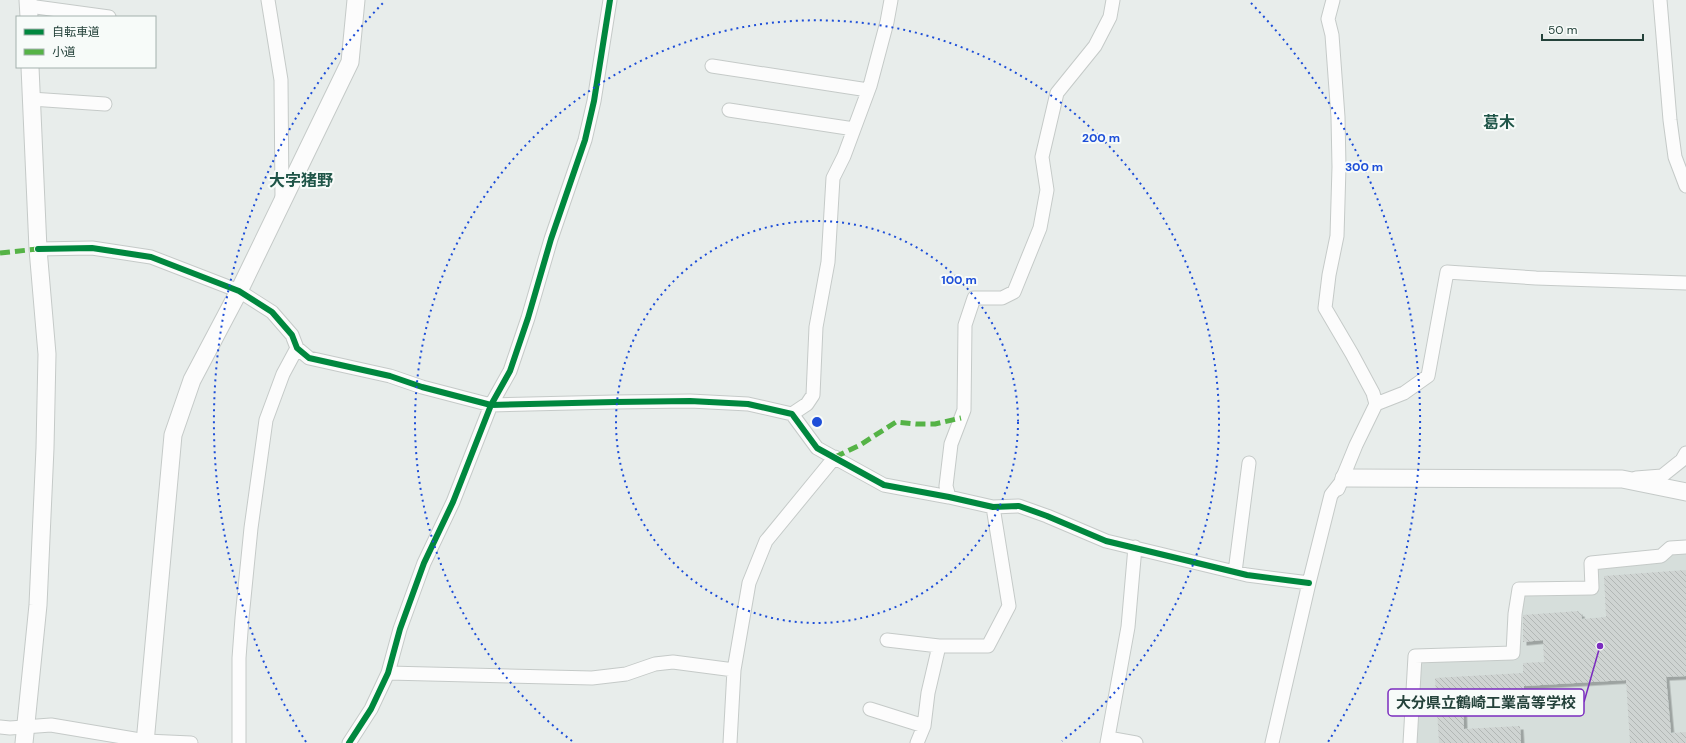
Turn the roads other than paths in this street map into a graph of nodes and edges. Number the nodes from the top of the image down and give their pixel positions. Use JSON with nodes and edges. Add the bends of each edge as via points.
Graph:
{"nodes":[{"id":1,"x":268,"y":0,"type":"edge"},
{"id":2,"x":356,"y":0,"type":"edge"},
{"id":3,"x":610,"y":0,"type":"edge"},
{"id":4,"x":892,"y":0,"type":"edge"},
{"id":5,"x":1113,"y":0,"type":"edge"},
{"id":6,"x":1333,"y":0,"type":"edge"},
{"id":7,"x":1660,"y":0,"type":"edge"},
{"id":8,"x":29,"y":8,"type":"edge"},
{"id":9,"x":100,"y":16,"type":"edge"},
{"id":10,"x":712,"y":66,"type":"dead end"},
{"id":11,"x":30,"y":68,"type":"edge"},
{"id":12,"x":868,"y":90,"type":"junction"},
{"id":13,"x":31,"y":99,"type":"junction"},
{"id":14,"x":105,"y":104,"type":"dead end"},
{"id":15,"x":729,"y":110,"type":"dead end"},
{"id":16,"x":854,"y":129,"type":"junction"},
{"id":17,"x":1686,"y":186,"type":"edge"},
{"id":18,"x":282,"y":202,"type":"junction"},
{"id":19,"x":38,"y":249,"type":"junction"},
{"id":20,"x":1686,"y":283,"type":"edge"},
{"id":21,"x":239,"y":291,"type":"junction"},
{"id":22,"x":297,"y":348,"type":"junction"},
{"id":23,"x":1376,"y":404,"type":"junction"},
{"id":24,"x":491,"y":405,"type":"junction"},
{"id":25,"x":792,"y":414,"type":"junction"},
{"id":26,"x":1686,"y":453,"type":"edge"},
{"id":27,"x":835,"y":457,"type":"junction"},
{"id":28,"x":1249,"y":463,"type":"dead end"},
{"id":29,"x":1622,"y":479,"type":"junction"},
{"id":30,"x":1341,"y":483,"type":"junction"},
{"id":31,"x":1686,"y":492,"type":"edge"},
{"id":32,"x":949,"y":496,"type":"junction"},
{"id":33,"x":993,"y":507,"type":"junction"},
{"id":34,"x":1135,"y":547,"type":"junction"},
{"id":35,"x":1686,"y":547,"type":"edge"},
{"id":36,"x":1235,"y":572,"type":"junction"},
{"id":37,"x":1309,"y":583,"type":"junction"},
{"id":38,"x":887,"y":640,"type":"dead end"},
{"id":39,"x":939,"y":646,"type":"junction"},
{"id":40,"x":734,"y":670,"type":"junction"},
{"id":41,"x":388,"y":673,"type":"junction"},
{"id":42,"x":870,"y":709,"type":"dead end"},
{"id":43,"x":25,"y":726,"type":"junction"},
{"id":44,"x":924,"y":726,"type":"junction"},
{"id":45,"x":0,"y":727,"type":"edge"},
{"id":46,"x":1108,"y":740,"type":"edge"},
{"id":47,"x":145,"y":742,"type":"edge"},
{"id":48,"x":24,"y":743,"type":"edge"},
{"id":49,"x":191,"y":743,"type":"edge"},
{"id":50,"x":239,"y":743,"type":"edge"},
{"id":51,"x":349,"y":743,"type":"edge"},
{"id":52,"x":730,"y":743,"type":"edge"},
{"id":53,"x":917,"y":743,"type":"edge"},
{"id":54,"x":1136,"y":743,"type":"edge"},
{"id":55,"x":1272,"y":743,"type":"edge"},
{"id":56,"x":1410,"y":743,"type":"edge"}],
"edges":[{"from":1,"to":18,"type":"street","via":[[281,80]]},
{"from":2,"to":18,"type":"street","via":[[350,62]]},
{"from":3,"to":24,"type":"street","via":[[594,101],[585,140],[551,239],[526,326],[510,370]]},
{"from":4,"to":12,"type":"street"},
{"from":5,"to":32,"type":"street","via":[[1110,17],[1095,46],[1057,93],[1042,157],[1047,190],[1040,228],[1014,292],[1002,298],[974,298],[965,324],[964,410],[951,444],[946,486]]},
{"from":6,"to":23,"type":"street","via":[[1328,19],[1332,35],[1337,95],[1339,168],[1337,236],[1325,308],[1373,393]]},
{"from":7,"to":17,"type":"street","via":[[1675,157]]},
{"from":8,"to":9,"type":"street"},
{"from":10,"to":12,"type":"street"},
{"from":11,"to":13,"type":"street"},
{"from":12,"to":16,"type":"street"},
{"from":13,"to":14,"type":"street"},
{"from":13,"to":19,"type":"street"},
{"from":15,"to":16,"type":"street"},
{"from":16,"to":25,"type":"street","via":[[834,178],[828,262],[816,327],[813,395],[807,404]]},
{"from":18,"to":21,"type":"street"},
{"from":19,"to":21,"type":"street","via":[[92,248],[151,256]]},
{"from":19,"to":43,"type":"street","via":[[48,354],[38,604]]},
{"from":20,"to":23,"type":"street","via":[[1447,272],[1428,376],[1404,393]]},
{"from":21,"to":22,"type":"street","via":[[272,312],[292,335]]},
{"from":21,"to":47,"type":"street","via":[[192,380],[174,435]]},
{"from":22,"to":24,"type":"street","via":[[309,358],[390,376],[422,388]]},
{"from":22,"to":50,"type":"street","via":[[283,374],[266,420],[251,528],[238,658]]},
{"from":23,"to":30,"type":"street"},
{"from":24,"to":25,"type":"street","via":[[690,401],[748,404]]},
{"from":24,"to":41,"type":"street","via":[[453,502],[424,563],[400,629]]},
{"from":25,"to":27,"type":"street","via":[[817,448]]},
{"from":26,"to":29,"type":"street","via":[[1682,460],[1662,476]]},
{"from":27,"to":32,"type":"street","via":[[884,485]]},
{"from":27,"to":40,"type":"street","via":[[766,541],[750,583]]},
{"from":28,"to":36,"type":"street"},
{"from":29,"to":30,"type":"street"},
{"from":29,"to":31,"type":"street"},
{"from":30,"to":37,"type":"street","via":[[1331,495]]},
{"from":32,"to":33,"type":"street"},
{"from":33,"to":34,"type":"street","via":[[1019,506],[1106,541]]},
{"from":33,"to":39,"type":"street","via":[[1009,606],[988,646]]},
{"from":34,"to":36,"type":"street"},
{"from":34,"to":46,"type":"street","via":[[1128,627]]},
{"from":35,"to":56,"type":"street","via":[[1670,548],[1662,556],[1591,563],[1592,588],[1519,589],[1513,653],[1415,656]]},
{"from":36,"to":37,"type":"street"},
{"from":37,"to":55,"type":"street"},
{"from":38,"to":39,"type":"street"},
{"from":39,"to":44,"type":"street","via":[[928,693]]},
{"from":40,"to":41,"type":"street","via":[[673,662],[655,664],[626,674],[592,678]]},
{"from":40,"to":52,"type":"street"},
{"from":41,"to":51,"type":"street","via":[[371,709]]},
{"from":42,"to":44,"type":"street"},
{"from":43,"to":45,"type":"street"},
{"from":43,"to":47,"type":"street","via":[[51,725]]},
{"from":43,"to":48,"type":"street"},
{"from":44,"to":53,"type":"street"},
{"from":46,"to":54,"type":"street"},
{"from":47,"to":49,"type":"street"}]}
